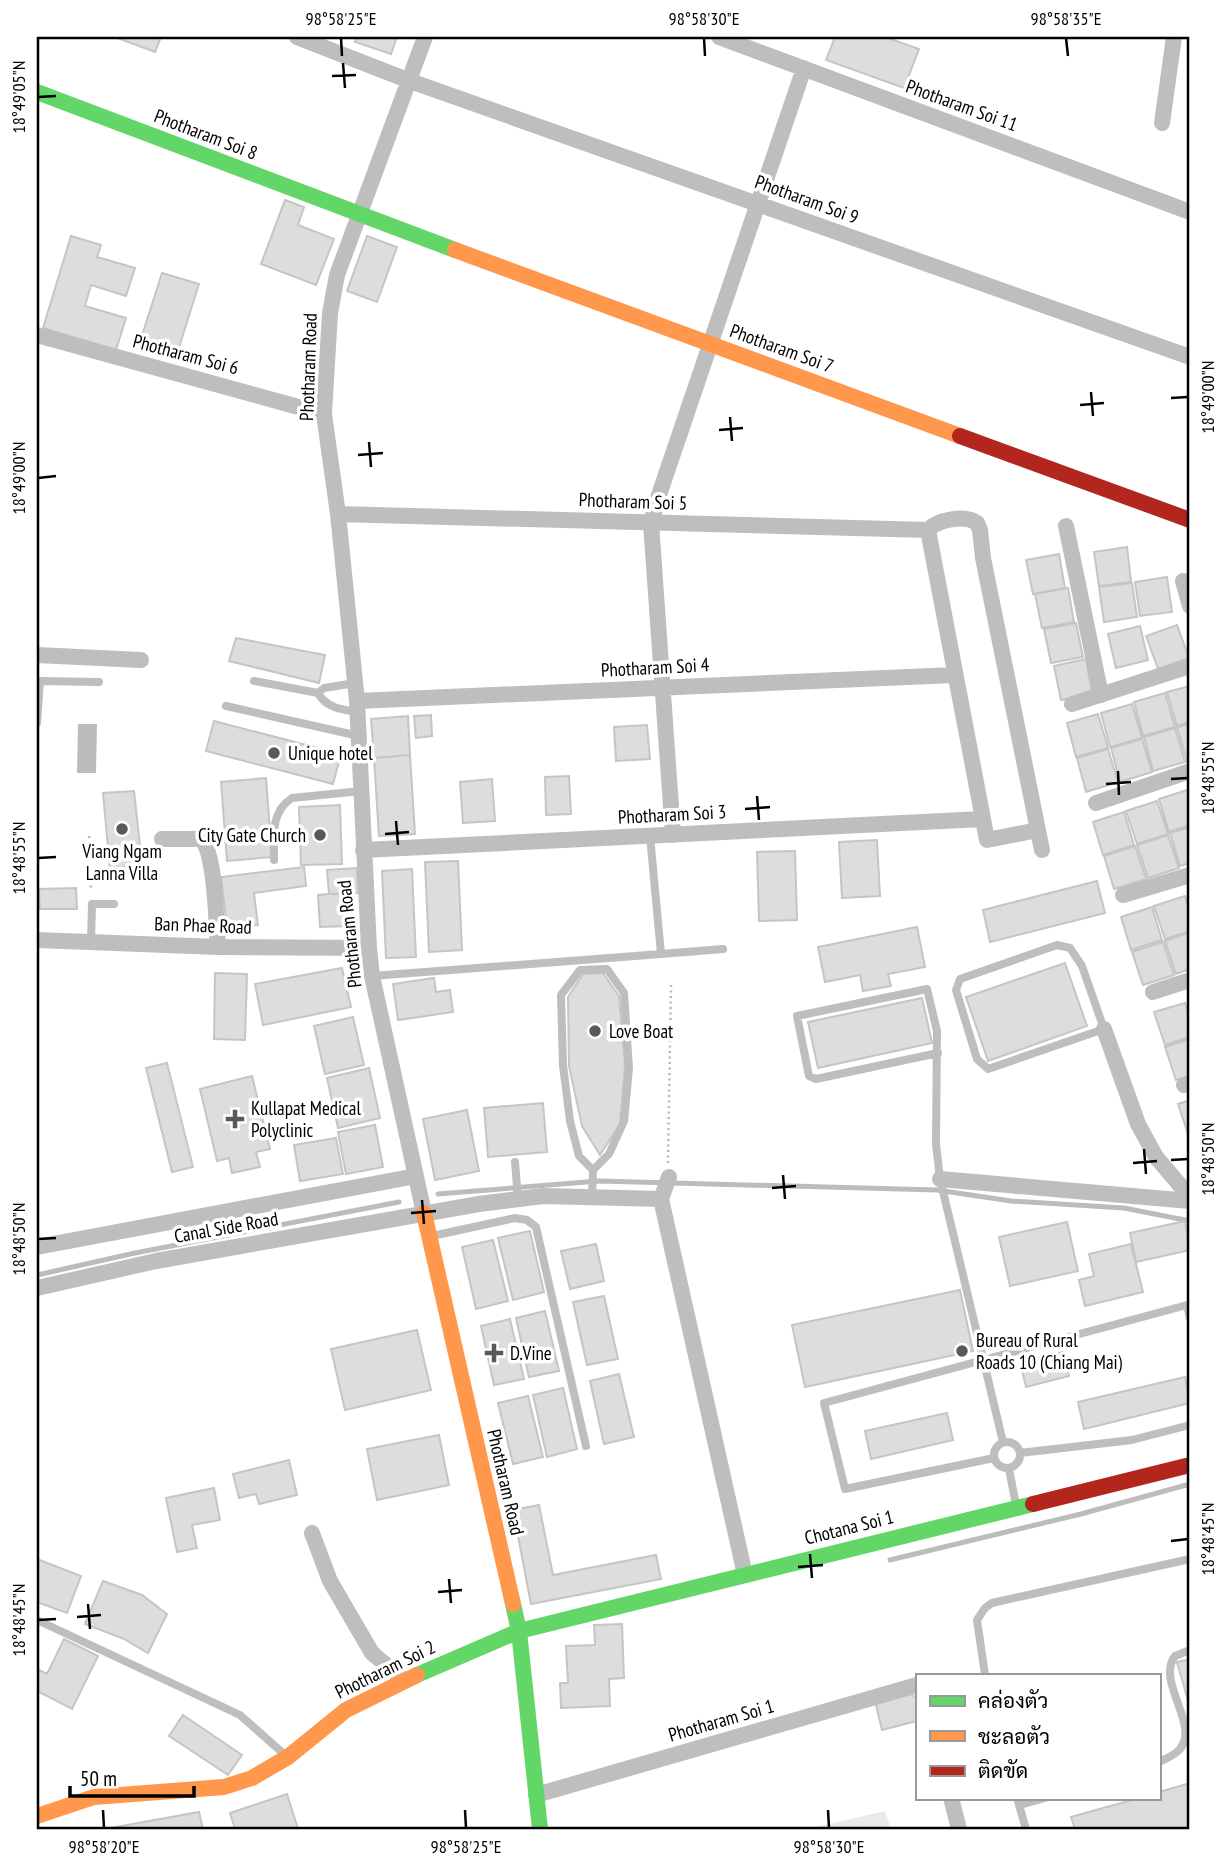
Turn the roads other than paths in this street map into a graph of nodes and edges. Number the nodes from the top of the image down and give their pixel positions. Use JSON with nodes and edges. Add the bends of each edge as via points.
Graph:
{"nodes":[{"id":1,"x":297,"y":37,"type":"edge"},
{"id":2,"x":425,"y":37,"type":"edge"},
{"id":3,"x":719,"y":37,"type":"edge"},
{"id":4,"x":1174,"y":37,"type":"edge"},
{"id":5,"x":804,"y":68,"type":"junction"},
{"id":6,"x":410,"y":80,"type":"junction"},
{"id":7,"x":37,"y":92,"type":"edge"},
{"id":8,"x":1162,"y":123,"type":"dead end"},
{"id":9,"x":758,"y":204,"type":"junction"},
{"id":10,"x":1190,"y":212,"type":"edge"},
{"id":11,"x":360,"y":215,"type":"junction"},
{"id":12,"x":37,"y":335,"type":"edge"},
{"id":13,"x":710,"y":344,"type":"junction"},
{"id":14,"x":1190,"y":357,"type":"edge"},
{"id":15,"x":324,"y":414,"type":"junction"},
{"id":16,"x":338,"y":514,"type":"junction"},
{"id":17,"x":1190,"y":520,"type":"edge"},
{"id":18,"x":651,"y":523,"type":"junction"},
{"id":19,"x":1066,"y":526,"type":"dead end"},
{"id":20,"x":928,"y":530,"type":"junction"},
{"id":21,"x":1183,"y":581,"type":"dead end"},
{"id":22,"x":1190,"y":606,"type":"edge"},
{"id":23,"x":37,"y":655,"type":"edge"},
{"id":24,"x":141,"y":660,"type":"dead end"},
{"id":25,"x":1190,"y":666,"type":"edge"},
{"id":26,"x":954,"y":675,"type":"junction"},
{"id":27,"x":254,"y":681,"type":"dead end"},
{"id":28,"x":99,"y":682,"type":"dead end"},
{"id":29,"x":355,"y":683,"type":"junction"},
{"id":30,"x":663,"y":688,"type":"junction"},
{"id":31,"x":318,"y":693,"type":"junction"},
{"id":32,"x":1101,"y":695,"type":"junction"},
{"id":33,"x":1072,"y":704,"type":"dead end"},
{"id":34,"x":226,"y":706,"type":"dead end"},
{"id":35,"x":358,"y":707,"type":"junction"},
{"id":36,"x":37,"y":723,"type":"edge"},
{"id":37,"x":359,"y":736,"type":"junction"},
{"id":38,"x":1190,"y":771,"type":"edge"},
{"id":39,"x":361,"y":791,"type":"junction"},
{"id":40,"x":1096,"y":803,"type":"dead end"},
{"id":41,"x":982,"y":819,"type":"junction"},
{"id":42,"x":1038,"y":830,"type":"junction"},
{"id":43,"x":673,"y":835,"type":"junction"},
{"id":44,"x":650,"y":836,"type":"junction"},
{"id":45,"x":162,"y":839,"type":"dead end"},
{"id":46,"x":363,"y":850,"type":"junction"},
{"id":47,"x":1042,"y":850,"type":"dead end"},
{"id":48,"x":274,"y":860,"type":"dead end"},
{"id":49,"x":1190,"y":874,"type":"edge"},
{"id":50,"x":1123,"y":895,"type":"dead end"},
{"id":51,"x":114,"y":904,"type":"dead end"},
{"id":52,"x":37,"y":940,"type":"edge"},
{"id":53,"x":91,"y":942,"type":"junction"},
{"id":54,"x":218,"y":947,"type":"junction"},
{"id":55,"x":369,"y":948,"type":"junction"},
{"id":56,"x":723,"y":949,"type":"dead end"},
{"id":57,"x":661,"y":954,"type":"junction"},
{"id":58,"x":372,"y":976,"type":"junction"},
{"id":59,"x":1190,"y":980,"type":"edge"},
{"id":60,"x":1153,"y":992,"type":"dead end"},
{"id":61,"x":1104,"y":1029,"type":"junction"},
{"id":62,"x":938,"y":1053,"type":"junction"},
{"id":63,"x":515,"y":1162,"type":"dead end"},
{"id":64,"x":593,"y":1170,"type":"junction"},
{"id":65,"x":416,"y":1176,"type":"junction"},
{"id":66,"x":669,"y":1177,"type":"road end"},
{"id":67,"x":940,"y":1179,"type":"junction"},
{"id":68,"x":1189,"y":1193,"type":"edge"},
{"id":69,"x":592,"y":1196,"type":"junction"},
{"id":70,"x":518,"y":1199,"type":"junction"},
{"id":71,"x":661,"y":1199,"type":"junction"},
{"id":72,"x":424,"y":1213,"type":"junction"},
{"id":73,"x":429,"y":1237,"type":"junction"},
{"id":74,"x":37,"y":1247,"type":"edge"},
{"id":75,"x":37,"y":1288,"type":"edge"},
{"id":76,"x":1190,"y":1318,"type":"edge"},
{"id":77,"x":984,"y":1361,"type":"junction"},
{"id":78,"x":1190,"y":1425,"type":"edge"},
{"id":79,"x":1003,"y":1443,"type":"junction"},
{"id":80,"x":586,"y":1446,"type":"dead end"},
{"id":81,"x":1020,"y":1453,"type":"junction"},
{"id":82,"x":994,"y":1458,"type":"junction"},
{"id":83,"x":1190,"y":1465,"type":"edge"},
{"id":84,"x":1009,"y":1469,"type":"junction"},
{"id":85,"x":1016,"y":1508,"type":"junction"},
{"id":86,"x":312,"y":1533,"type":"dead end"},
{"id":87,"x":1190,"y":1559,"type":"edge"},
{"id":88,"x":745,"y":1575,"type":"junction"},
{"id":89,"x":37,"y":1620,"type":"edge"},
{"id":90,"x":519,"y":1631,"type":"junction"},
{"id":91,"x":1190,"y":1650,"type":"edge"},
{"id":92,"x":985,"y":1674,"type":"edge"},
{"id":93,"x":404,"y":1680,"type":"junction"},
{"id":94,"x":916,"y":1685,"type":"edge"},
{"id":95,"x":288,"y":1757,"type":"junction"},
{"id":96,"x":1160,"y":1761,"type":"edge"},
{"id":97,"x":536,"y":1795,"type":"junction"},
{"id":98,"x":952,"y":1800,"type":"edge"},
{"id":99,"x":1018,"y":1802,"type":"edge"},
{"id":100,"x":37,"y":1816,"type":"edge"},
{"id":101,"x":540,"y":1829,"type":"edge"},
{"id":102,"x":959,"y":1829,"type":"edge"},
{"id":103,"x":1026,"y":1829,"type":"edge"}],
"edges":[{"from":1,"to":6,"type":"street","name":"Photharam Soi 9"},
{"from":2,"to":6,"type":"street","name":"Photharam Road"},
{"from":3,"to":5,"type":"street","name":"Photharam Soi 11"},
{"from":4,"to":8,"type":"street"},
{"from":5,"to":9,"type":"street"},
{"from":5,"to":10,"type":"street","name":"Photharam Soi 11"},
{"from":6,"to":9,"type":"street","name":"Photharam Soi 9"},
{"from":6,"to":11,"type":"street","name":"Photharam Road"},
{"from":7,"to":11,"type":"street","name":"Photharam Soi 8"},
{"from":9,"to":13,"type":"street"},
{"from":9,"to":14,"type":"street","name":"Photharam Soi 9"},
{"from":11,"to":13,"type":"street","name":"Photharam Soi 7"},
{"from":11,"to":15,"type":"street","name":"Photharam Road","via":[[337,275],[330,313]]},
{"from":12,"to":15,"type":"street","name":"Photharam Soi 6"},
{"from":13,"to":17,"type":"street","name":"Photharam Soi 7"},
{"from":13,"to":18,"type":"street"},
{"from":15,"to":16,"type":"street","name":"Photharam Road"},
{"from":16,"to":18,"type":"street","name":"Photharam Soi 5"},
{"from":16,"to":29,"type":"street","name":"Photharam Road"},
{"from":18,"to":20,"type":"street","name":"Photharam Soi 5"},
{"from":18,"to":30,"type":"street"},
{"from":19,"to":32,"type":"street"},
{"from":20,"to":26,"type":"street"},
{"from":20,"to":42,"type":"street","name":"Photharam Soi 5","via":[[966,518],[980,530]]},
{"from":21,"to":22,"type":"street"},
{"from":23,"to":24,"type":"street"},
{"from":25,"to":32,"type":"street"},
{"from":26,"to":30,"type":"street","name":"Photharam Soi 4"},
{"from":26,"to":41,"type":"street"},
{"from":27,"to":31,"type":"lane"},
{"from":28,"to":36,"type":"lane","via":[[40,681]]},
{"from":29,"to":31,"type":"lane","via":[[334,685]]},
{"from":29,"to":35,"type":"street","name":"Photharam Road"},
{"from":30,"to":35,"type":"street","name":"Photharam Soi 4"},
{"from":30,"to":43,"type":"street"},
{"from":31,"to":35,"type":"lane","via":[[342,710]]},
{"from":32,"to":33,"type":"street"},
{"from":34,"to":37,"type":"lane"},
{"from":35,"to":37,"type":"street","name":"Photharam Road"},
{"from":37,"to":39,"type":"street","name":"Photharam Road"},
{"from":38,"to":40,"type":"street"},
{"from":39,"to":46,"type":"street","name":"Photharam Road"},
{"from":39,"to":48,"type":"lane","via":[[292,798],[284,804],[277,813]]},
{"from":41,"to":42,"type":"street","via":[[987,840]]},
{"from":41,"to":43,"type":"street","name":"Photharam Soi 3"},
{"from":42,"to":47,"type":"street"},
{"from":43,"to":44,"type":"street","name":"Photharam Soi 3"},
{"from":44,"to":46,"type":"street","name":"Photharam Soi 3"},
{"from":44,"to":57,"type":"lane"},
{"from":45,"to":54,"type":"street","via":[[201,839],[207,844]]},
{"from":46,"to":55,"type":"street","name":"Photharam Road"},
{"from":49,"to":50,"type":"street"},
{"from":51,"to":53,"type":"lane","via":[[92,904]]},
{"from":52,"to":53,"type":"street","name":"Ban Phae Road"},
{"from":53,"to":54,"type":"street","name":"Ban Phae Road"},
{"from":54,"to":55,"type":"street","name":"Ban Phae Road"},
{"from":55,"to":58,"type":"street","name":"Photharam Road"},
{"from":56,"to":57,"type":"lane"},
{"from":57,"to":58,"type":"lane"},
{"from":58,"to":65,"type":"street","name":"Photharam Road"},
{"from":59,"to":60,"type":"street"},
{"from":61,"to":61,"type":"lane","via":[[988,1069],[977,1059],[956,990],[960,979],[1057,945],[1070,948],[1082,966]]},
{"from":61,"to":68,"type":"street","via":[[1138,1124],[1156,1157]]},
{"from":62,"to":62,"type":"lane","via":[[928,989],[796,1016],[809,1076],[816,1079]]},
{"from":62,"to":67,"type":"lane"},
{"from":63,"to":70,"type":"lane"},
{"from":64,"to":64,"type":"lane","via":[[579,1156],[570,1121],[561,995],[580,970],[607,969],[624,993],[629,1068],[624,1121],[609,1154]]},
{"from":64,"to":69,"type":"lane"},
{"from":65,"to":72,"type":"street","name":"Photharam Road"},
{"from":65,"to":74,"type":"street","name":"Canal Side Road"},
{"from":66,"to":71,"type":"street"},
{"from":67,"to":68,"type":"street"},
{"from":67,"to":77,"type":"lane"},
{"from":69,"to":70,"type":"street","name":"Canal Side Road"},
{"from":69,"to":71,"type":"street","name":"Canal Side Road"},
{"from":70,"to":72,"type":"street","name":"Canal Side Road"},
{"from":71,"to":88,"type":"street"},
{"from":72,"to":73,"type":"street","name":"Photharam Road"},
{"from":72,"to":75,"type":"street","name":"Canal Side Road","via":[[156,1261]]},
{"from":73,"to":80,"type":"lane","via":[[515,1218],[536,1227]]},
{"from":73,"to":90,"type":"street","name":"Photharam Road"},
{"from":76,"to":77,"type":"lane","via":[[1187,1305]]},
{"from":77,"to":79,"type":"lane"},
{"from":77,"to":82,"type":"lane","via":[[824,1403],[845,1489]]},
{"from":78,"to":81,"type":"lane","via":[[1132,1440]]},
{"from":79,"to":81,"type":"lane","via":[[1012,1443]]},
{"from":79,"to":82,"type":"lane","via":[[994,1451]]},
{"from":81,"to":84,"type":"lane","via":[[1018,1463]]},
{"from":82,"to":84,"type":"lane","via":[[1000,1467]]},
{"from":83,"to":85,"type":"street","name":"Chotana Soi 1"},
{"from":84,"to":85,"type":"lane"},
{"from":85,"to":88,"type":"street","name":"Chotana Soi 1"},
{"from":86,"to":93,"type":"street","via":[[330,1581],[372,1653]]},
{"from":87,"to":92,"type":"lane","via":[[992,1603],[977,1620]]},
{"from":88,"to":90,"type":"street","name":"Chotana Soi 1"},
{"from":89,"to":95,"type":"lane","via":[[240,1714]]},
{"from":90,"to":93,"type":"street","name":"Photharam Soi 2"},
{"from":90,"to":97,"type":"street","name":"Photharam Road"},
{"from":91,"to":96,"type":"lane","via":[[1175,1656],[1170,1670],[1184,1723],[1183,1744]]},
{"from":93,"to":95,"type":"street","name":"Photharam Soi 2","via":[[346,1710]]},
{"from":94,"to":97,"type":"street","name":"Photharam Soi 1"},
{"from":95,"to":100,"type":"street","name":"Photharam Soi 2","via":[[252,1778],[224,1787],[94,1797]]},
{"from":97,"to":101,"type":"street","name":"Photharam Road"},
{"from":98,"to":102,"type":"street"},
{"from":99,"to":103,"type":"lane"}]}
